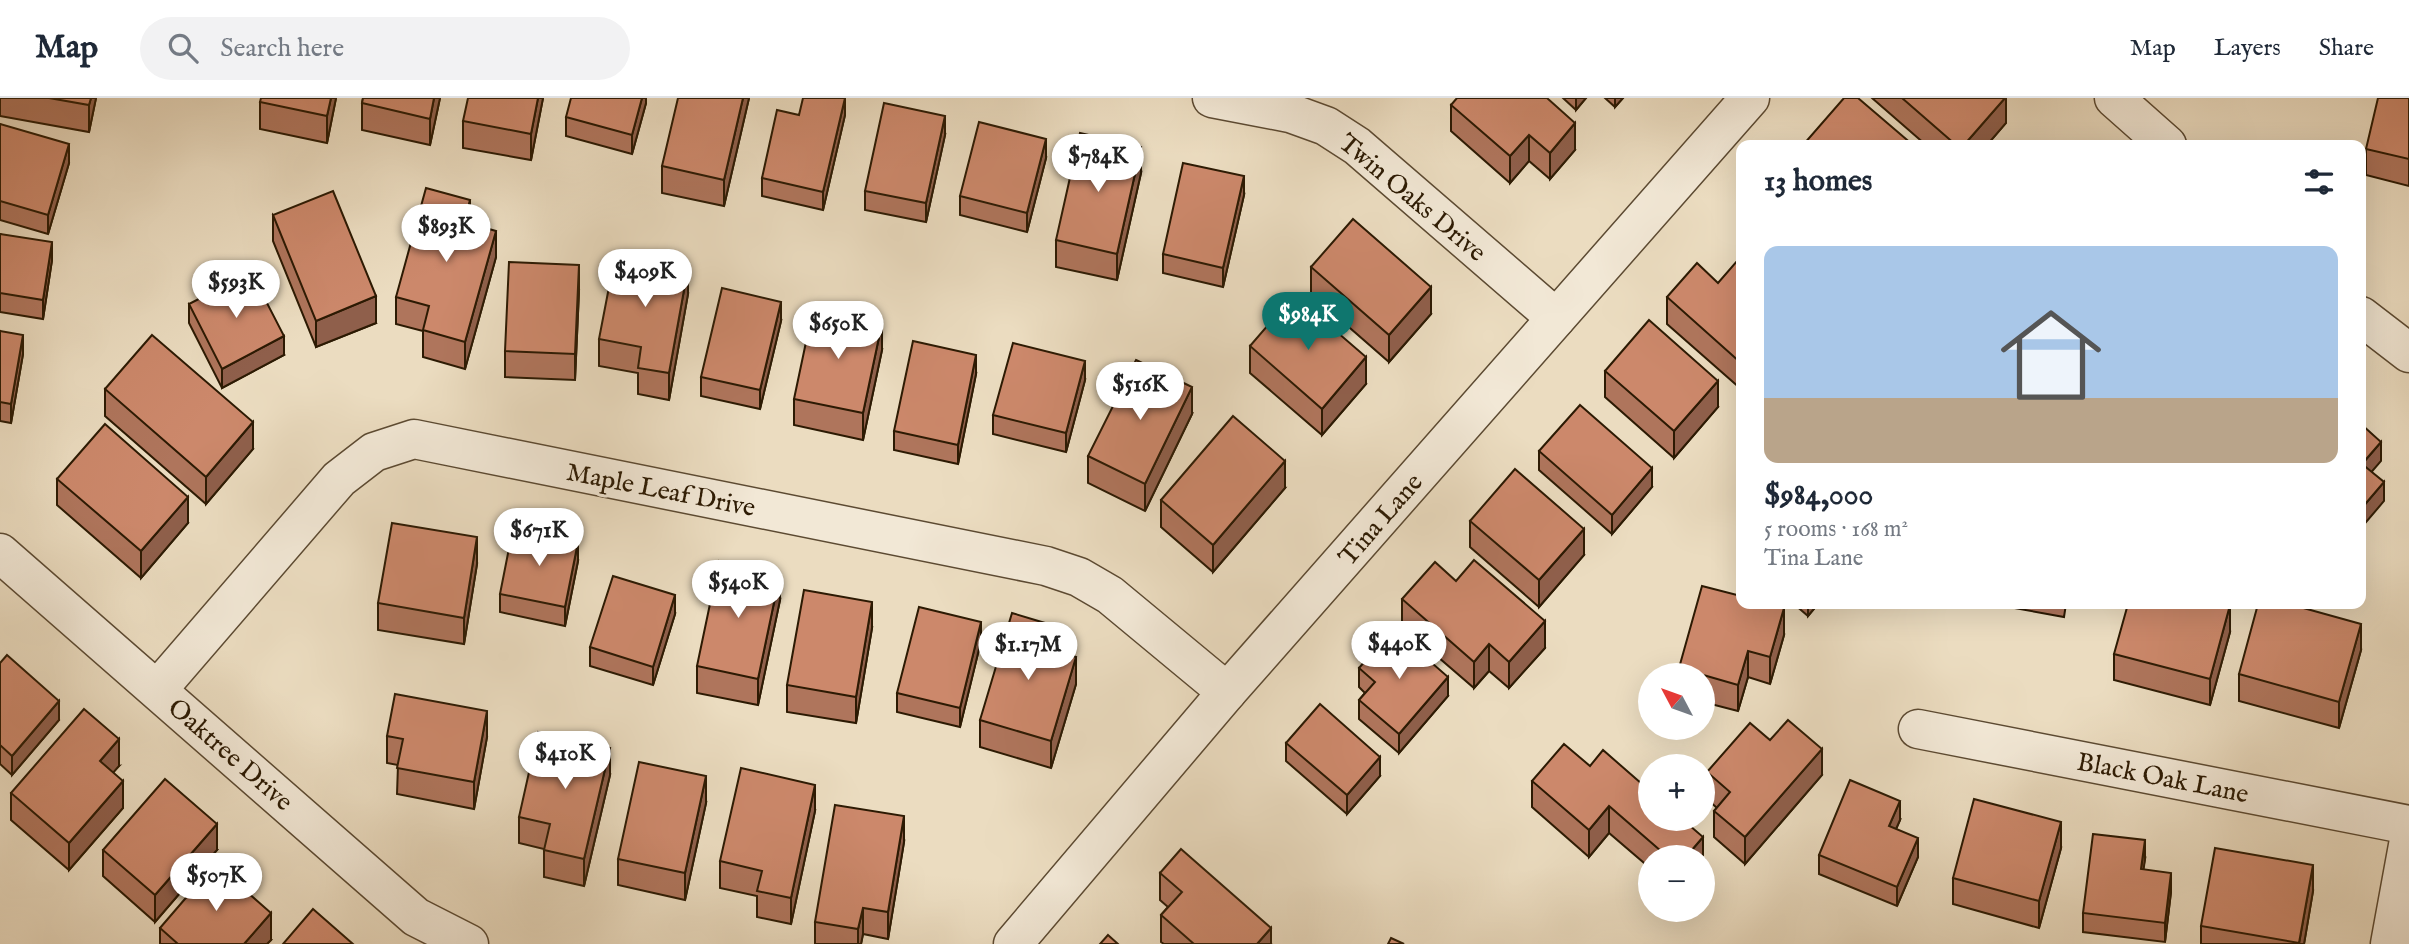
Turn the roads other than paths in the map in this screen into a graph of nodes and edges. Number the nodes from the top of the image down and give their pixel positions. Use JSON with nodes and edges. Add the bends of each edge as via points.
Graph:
{"nodes":[{"id":1,"x":1212,"y":98,"type":"edge"},
{"id":2,"x":1751,"y":98,"type":"edge"},
{"id":3,"x":2114,"y":98,"type":"edge"},
{"id":4,"x":2161,"y":140,"type":"edge"},
{"id":5,"x":1556,"y":318,"type":"junction"},
{"id":6,"x":2366,"y":320,"type":"edge"},
{"id":7,"x":2409,"y":353,"type":"edge"},
{"id":8,"x":0,"y":553,"type":"edge"},
{"id":9,"x":158,"y":689,"type":"junction"},
{"id":10,"x":1227,"y":692,"type":"junction"},
{"id":11,"x":1918,"y":729,"type":"dead end"},
{"id":12,"x":2409,"y":825,"type":"edge"},
{"id":13,"x":2409,"y":840,"type":"edge"},
{"id":14,"x":469,"y":944,"type":"edge"},
{"id":15,"x":1013,"y":944,"type":"edge"},
{"id":16,"x":2390,"y":944,"type":"edge"}],
"edges":[{"from":1,"to":5,"type":"street","name":"Twin Oaks Drive","via":[[1290,113],[1347,140]]},
{"from":2,"to":5,"type":"street","name":"Tina Lane"},
{"from":3,"to":4,"type":"street"},
{"from":5,"to":10,"type":"street","name":"Tina Lane"},
{"from":6,"to":7,"type":"street"},
{"from":8,"to":9,"type":"street","name":"Oaktree Drive"},
{"from":9,"to":10,"type":"street","name":"Maple Leaf Drive","via":[[339,478],[374,452],[414,439],[1046,566],[1079,577],[1110,595]]},
{"from":9,"to":14,"type":"street","name":"Oaktree Drive","via":[[416,916]]},
{"from":10,"to":15,"type":"street","name":"Tina Lane"},
{"from":11,"to":12,"type":"street","name":"Black Oak Lane"},
{"from":13,"to":16,"type":"street"}]}
